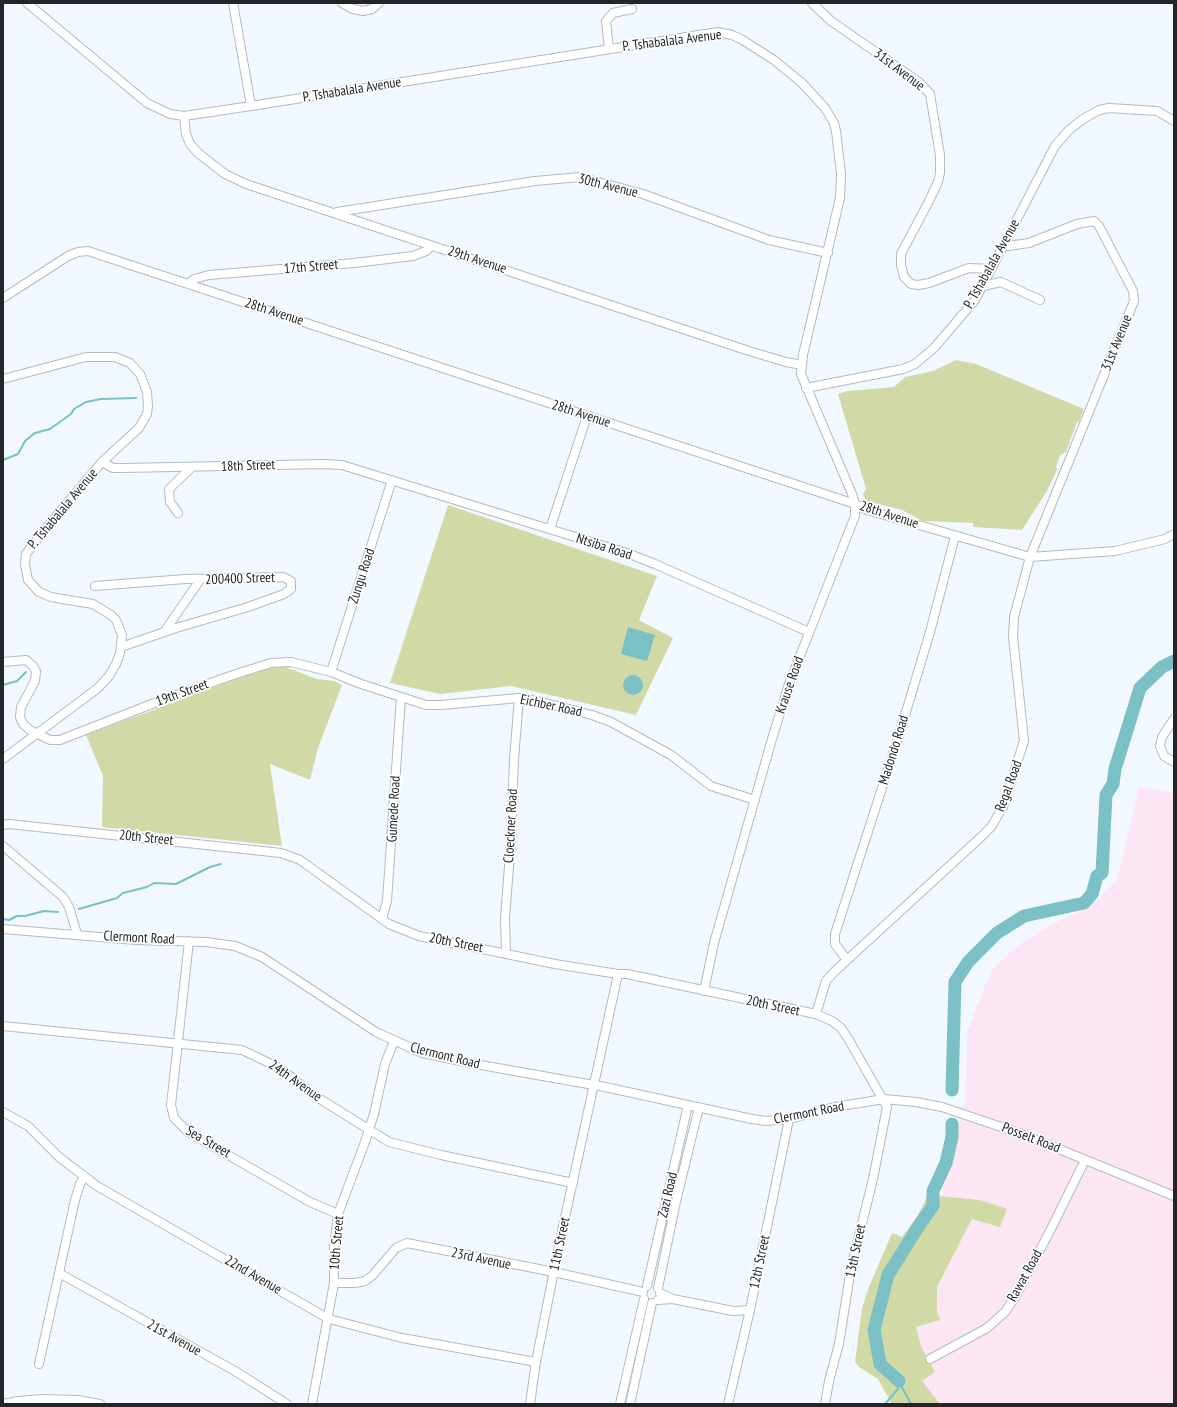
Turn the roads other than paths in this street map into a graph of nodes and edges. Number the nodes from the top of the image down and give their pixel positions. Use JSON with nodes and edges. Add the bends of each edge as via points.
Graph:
{"nodes":[{"id":1,"x":27,"y":3,"type":"edge"},
{"id":2,"x":233,"y":3,"type":"edge"},
{"id":3,"x":342,"y":3,"type":"edge"},
{"id":4,"x":379,"y":3,"type":"edge"},
{"id":5,"x":812,"y":3,"type":"edge"},
{"id":6,"x":632,"y":10,"type":"dead end"},
{"id":7,"x":609,"y":48,"type":"junction"},
{"id":8,"x":251,"y":106,"type":"junction"},
{"id":9,"x":184,"y":116,"type":"junction"},
{"id":10,"x":1174,"y":121,"type":"edge"},
{"id":11,"x":334,"y":212,"type":"junction"},
{"id":12,"x":1004,"y":245,"type":"junction"},
{"id":13,"x":432,"y":246,"type":"junction"},
{"id":14,"x":828,"y":253,"type":"junction"},
{"id":15,"x":992,"y":269,"type":"junction"},
{"id":16,"x":188,"y":284,"type":"junction"},
{"id":17,"x":983,"y":286,"type":"junction"},
{"id":18,"x":3,"y":298,"type":"edge"},
{"id":19,"x":1040,"y":300,"type":"dead end"},
{"id":20,"x":802,"y":365,"type":"junction"},
{"id":21,"x":3,"y":380,"type":"edge"},
{"id":22,"x":806,"y":388,"type":"junction"},
{"id":23,"x":587,"y":416,"type":"junction"},
{"id":24,"x":102,"y":462,"type":"junction"},
{"id":25,"x":192,"y":467,"type":"junction"},
{"id":26,"x":392,"y":480,"type":"junction"},
{"id":27,"x":855,"y":504,"type":"junction"},
{"id":28,"x":178,"y":513,"type":"dead end"},
{"id":29,"x":550,"y":529,"type":"junction"},
{"id":30,"x":1174,"y":534,"type":"edge"},
{"id":31,"x":955,"y":536,"type":"junction"},
{"id":32,"x":1030,"y":557,"type":"junction"},
{"id":33,"x":200,"y":580,"type":"junction"},
{"id":34,"x":95,"y":586,"type":"dead end"},
{"id":35,"x":809,"y":632,"type":"junction"},
{"id":36,"x":164,"y":633,"type":"junction"},
{"id":37,"x":121,"y":647,"type":"junction"},
{"id":38,"x":3,"y":662,"type":"edge"},
{"id":39,"x":331,"y":672,"type":"junction"},
{"id":40,"x":401,"y":697,"type":"junction"},
{"id":41,"x":519,"y":698,"type":"junction"},
{"id":42,"x":1174,"y":719,"type":"edge"},
{"id":43,"x":36,"y":735,"type":"junction"},
{"id":44,"x":3,"y":759,"type":"edge"},
{"id":45,"x":1174,"y":762,"type":"edge"},
{"id":46,"x":755,"y":800,"type":"junction"},
{"id":47,"x":3,"y":826,"type":"edge"},
{"id":48,"x":3,"y":846,"type":"edge"},
{"id":49,"x":382,"y":919,"type":"junction"},
{"id":50,"x":3,"y":930,"type":"edge"},
{"id":51,"x":77,"y":934,"type":"junction"},
{"id":52,"x":189,"y":941,"type":"junction"},
{"id":53,"x":506,"y":953,"type":"junction"},
{"id":54,"x":847,"y":960,"type":"junction"},
{"id":55,"x":618,"y":974,"type":"junction"},
{"id":56,"x":704,"y":991,"type":"junction"},
{"id":57,"x":816,"y":1014,"type":"junction"},
{"id":58,"x":3,"y":1026,"type":"edge"},
{"id":59,"x":394,"y":1041,"type":"junction"},
{"id":60,"x":178,"y":1044,"type":"junction"},
{"id":61,"x":594,"y":1086,"type":"junction"},
{"id":62,"x":884,"y":1099,"type":"junction"},
{"id":63,"x":688,"y":1104,"type":"junction"},
{"id":64,"x":699,"y":1107,"type":"junction"},
{"id":65,"x":3,"y":1112,"type":"edge"},
{"id":66,"x":789,"y":1119,"type":"junction"},
{"id":67,"x":369,"y":1130,"type":"junction"},
{"id":68,"x":1085,"y":1160,"type":"junction"},
{"id":69,"x":84,"y":1178,"type":"junction"},
{"id":70,"x":573,"y":1183,"type":"junction"},
{"id":71,"x":1174,"y":1196,"type":"edge"},
{"id":72,"x":338,"y":1214,"type":"junction"},
{"id":73,"x":554,"y":1272,"type":"junction"},
{"id":74,"x":59,"y":1273,"type":"junction"},
{"id":75,"x":334,"y":1283,"type":"junction"},
{"id":76,"x":645,"y":1293,"type":"junction"},
{"id":77,"x":657,"y":1296,"type":"junction"},
{"id":78,"x":750,"y":1310,"type":"junction"},
{"id":79,"x":329,"y":1319,"type":"junction"},
{"id":80,"x":930,"y":1359,"type":"dead end"},
{"id":81,"x":536,"y":1362,"type":"junction"},
{"id":82,"x":39,"y":1364,"type":"dead end"},
{"id":83,"x":4,"y":1404,"type":"edge"},
{"id":84,"x":100,"y":1404,"type":"edge"},
{"id":85,"x":287,"y":1404,"type":"edge"},
{"id":86,"x":312,"y":1404,"type":"edge"},
{"id":87,"x":530,"y":1404,"type":"edge"},
{"id":88,"x":620,"y":1404,"type":"edge"},
{"id":89,"x":630,"y":1404,"type":"edge"},
{"id":90,"x":728,"y":1404,"type":"edge"},
{"id":91,"x":826,"y":1404,"type":"edge"}],
"edges":[{"from":1,"to":9,"type":"street","name":"P. Tshabalala Avenue","via":[[147,103],[163,112]]},
{"from":2,"to":8,"type":"street"},
{"from":3,"to":4,"type":"street","via":[[363,11],[372,9]]},
{"from":5,"to":15,"type":"street","name":"31st Avenue","via":[[831,21],[919,82],[930,94],[939,148],[940,173],[929,201],[901,254],[904,277],[911,284],[922,285],[969,268]]},
{"from":6,"to":7,"type":"street","via":[[613,13],[606,21]]},
{"from":7,"to":8,"type":"street","name":"P. Tshabalala Avenue"},
{"from":7,"to":14,"type":"street","name":"P. Tshabalala Avenue","via":[[725,33],[755,47],[802,83],[825,108],[836,131],[840,187]]},
{"from":8,"to":9,"type":"street","name":"P. Tshabalala Avenue"},
{"from":9,"to":11,"type":"street","name":"29th Avenue","via":[[190,144],[225,174],[246,184]]},
{"from":10,"to":12,"type":"street","name":"P. Tshabalala Avenue","via":[[1157,111],[1109,108],[1099,110],[1083,119],[1055,146]]},
{"from":11,"to":13,"type":"street","name":"29th Avenue"},
{"from":11,"to":14,"type":"street","name":"30th Avenue","via":[[535,181],[580,177],[643,194],[769,240]]},
{"from":12,"to":15,"type":"street","name":"P. Tshabalala Avenue"},
{"from":12,"to":32,"type":"street","name":"31st Avenue","via":[[1029,243],[1077,224],[1094,221],[1099,226],[1134,296],[1128,317]]},
{"from":13,"to":16,"type":"street","name":"17th Street","via":[[426,252],[413,256],[209,275],[194,279]]},
{"from":13,"to":20,"type":"street","name":"29th Avenue","via":[[775,359]]},
{"from":14,"to":20,"type":"street","name":"P. Tshabalala Avenue"},
{"from":15,"to":17,"type":"street","name":"P. Tshabalala Avenue"},
{"from":16,"to":18,"type":"street","name":"28th Avenue","via":[[84,250],[68,256]]},
{"from":16,"to":23,"type":"street","name":"28th Avenue"},
{"from":17,"to":19,"type":"street","via":[[1001,282]]},
{"from":17,"to":22,"type":"street","name":"P. Tshabalala Avenue","via":[[950,331],[914,364],[903,369]]},
{"from":20,"to":22,"type":"street","name":"P. Tshabalala Avenue"},
{"from":21,"to":24,"type":"street","name":"P. Tshabalala Avenue","via":[[94,356],[115,357],[130,364],[144,380],[147,414],[139,428]]},
{"from":22,"to":27,"type":"street"},
{"from":23,"to":27,"type":"street","name":"28th Avenue"},
{"from":23,"to":29,"type":"street"},
{"from":24,"to":25,"type":"street","name":"18th Street","via":[[117,468]]},
{"from":24,"to":37,"type":"street","name":"P. Tshabalala Avenue","via":[[31,546],[26,554],[25,572],[28,580],[39,592],[51,597],[93,604],[106,610],[120,628]]},
{"from":25,"to":26,"type":"street","name":"18th Street","via":[[335,464]]},
{"from":25,"to":28,"type":"street","via":[[169,489],[170,502]]},
{"from":26,"to":29,"type":"street","name":"Ntsiba Road"},
{"from":26,"to":39,"type":"street","name":"Zungu Road"},
{"from":27,"to":31,"type":"street","name":"28th Avenue","via":[[867,510]]},
{"from":27,"to":35,"type":"street","name":"Krause Road","via":[[855,516]]},
{"from":29,"to":35,"type":"street","name":"Ntsiba Road","via":[[656,564]]},
{"from":30,"to":32,"type":"street","name":"28th Avenue","via":[[1164,539],[1115,551]]},
{"from":31,"to":32,"type":"street","name":"28th Avenue"},
{"from":31,"to":54,"type":"street","name":"Madondo Road","via":[[900,732],[835,934],[835,944]]},
{"from":32,"to":54,"type":"street","name":"Regal Road","via":[[1012,629],[1024,741],[1003,807],[982,837]]},
{"from":33,"to":34,"type":"street","name":"200400 Street"},
{"from":33,"to":36,"type":"street"},
{"from":33,"to":36,"type":"street","name":"200400 Street","via":[[283,577],[291,581],[292,586],[284,594]]},
{"from":35,"to":46,"type":"street","name":"Krause Road","via":[[773,734]]},
{"from":36,"to":37,"type":"street","name":"200400 Street"},
{"from":37,"to":43,"type":"street","name":"P. Tshabalala Avenue","via":[[116,664],[104,682]]},
{"from":38,"to":43,"type":"street","via":[[26,660],[36,671],[35,681],[20,712],[23,724]]},
{"from":39,"to":40,"type":"street","name":"Eichber Road"},
{"from":39,"to":43,"type":"street","name":"19th Street","via":[[291,662],[272,663],[162,700],[60,740],[50,740]]},
{"from":40,"to":41,"type":"street","name":"Eichber Road","via":[[434,705]]},
{"from":40,"to":49,"type":"street","name":"Gumede Road","via":[[387,901]]},
{"from":41,"to":46,"type":"street","name":"Eichber Road","via":[[550,704],[611,722],[671,755],[711,786]]},
{"from":41,"to":53,"type":"street","name":"Cloeckner Road","via":[[505,918]]},
{"from":42,"to":45,"type":"street","via":[[1162,737],[1160,746],[1164,756]]},
{"from":43,"to":44,"type":"street","name":"P. Tshabalala Avenue"},
{"from":46,"to":56,"type":"street","name":"Krause Road","via":[[714,943]]},
{"from":47,"to":49,"type":"street","name":"20th Street","via":[[9,824],[104,833],[286,854],[300,860]]},
{"from":48,"to":51,"type":"street","via":[[63,897]]},
{"from":49,"to":53,"type":"street","name":"20th Street","via":[[396,928],[419,936]]},
{"from":50,"to":51,"type":"street","name":"Clermont Road"},
{"from":51,"to":52,"type":"street","name":"Clermont Road","via":[[136,940]]},
{"from":52,"to":59,"type":"street","name":"Clermont Road","via":[[225,944],[253,952]]},
{"from":52,"to":60,"type":"street","name":"Sea Street"},
{"from":53,"to":55,"type":"street","name":"20th Street"},
{"from":54,"to":57,"type":"street","name":"Regal Road","via":[[826,981]]},
{"from":55,"to":56,"type":"street","name":"20th Street"},
{"from":55,"to":61,"type":"street","name":"11th Street"},
{"from":56,"to":57,"type":"street","name":"20th Street"},
{"from":57,"to":62,"type":"street","name":"20th Street","via":[[841,1028]]},
{"from":58,"to":60,"type":"street","name":"24th Avenue"},
{"from":59,"to":61,"type":"street","name":"Clermont Road","via":[[436,1056]]},
{"from":59,"to":67,"type":"street","name":"10th Street","via":[[385,1064]]},
{"from":60,"to":67,"type":"street","name":"24th Avenue","via":[[250,1052],[280,1068],[312,1094]]},
{"from":60,"to":72,"type":"street","name":"Sea Street","via":[[172,1105],[174,1118],[180,1126],[310,1202]]},
{"from":61,"to":63,"type":"street","name":"Clermont Road"},
{"from":61,"to":70,"type":"street","name":"11th Street"},
{"from":62,"to":66,"type":"street","name":"Clermont Road","via":[[835,1107]]},
{"from":62,"to":68,"type":"street","name":"Posselt Road","via":[[916,1102],[961,1112]]},
{"from":62,"to":91,"type":"street","name":"13th Street","via":[[887,1108],[883,1131],[852,1268]]},
{"from":63,"to":64,"type":"street","name":"Clermont Road"},
{"from":63,"to":76,"type":"street","name":"Zazi Road"},
{"from":64,"to":66,"type":"street","name":"Clermont Road","via":[[766,1121]]},
{"from":64,"to":77,"type":"street","name":"Zazi Road"},
{"from":65,"to":69,"type":"street","name":"22nd Avenue","via":[[28,1126]]},
{"from":66,"to":78,"type":"street","name":"12th Street"},
{"from":67,"to":70,"type":"street","name":"24th Avenue","via":[[397,1145]]},
{"from":67,"to":72,"type":"street","name":"10th Street"},
{"from":68,"to":71,"type":"street","name":"Posselt Road"},
{"from":68,"to":80,"type":"street","name":"Rawat Road","via":[[1051,1229],[1005,1312],[987,1328]]},
{"from":69,"to":74,"type":"street","via":[[75,1200]]},
{"from":69,"to":79,"type":"street","name":"22nd Avenue"},
{"from":70,"to":73,"type":"street","name":"11th Street"},
{"from":72,"to":75,"type":"street","name":"10th Street","via":[[334,1247]]},
{"from":73,"to":75,"type":"street","name":"23rd Avenue","via":[[407,1243],[396,1248],[365,1281]]},
{"from":73,"to":76,"type":"street","name":"23rd Avenue"},
{"from":73,"to":81,"type":"street","name":"11th Street"},
{"from":74,"to":82,"type":"street"},
{"from":74,"to":85,"type":"street","name":"21st Avenue","via":[[235,1371]]},
{"from":75,"to":79,"type":"street","name":"10th Street"},
{"from":76,"to":77,"type":"street"},
{"from":76,"to":77,"type":"street","via":[[653,1286]]},
{"from":76,"to":88,"type":"street","name":"Zazi Road"},
{"from":77,"to":78,"type":"street","via":[[733,1311]]},
{"from":77,"to":89,"type":"street","name":"Zazi Road"},
{"from":78,"to":90,"type":"street","name":"12th Street"},
{"from":79,"to":81,"type":"street","name":"22nd Avenue","via":[[402,1338]]},
{"from":79,"to":86,"type":"street","name":"10th Street"},
{"from":81,"to":87,"type":"street","name":"11th Street"},
{"from":83,"to":84,"type":"street","via":[[42,1399],[78,1400]]}]}
